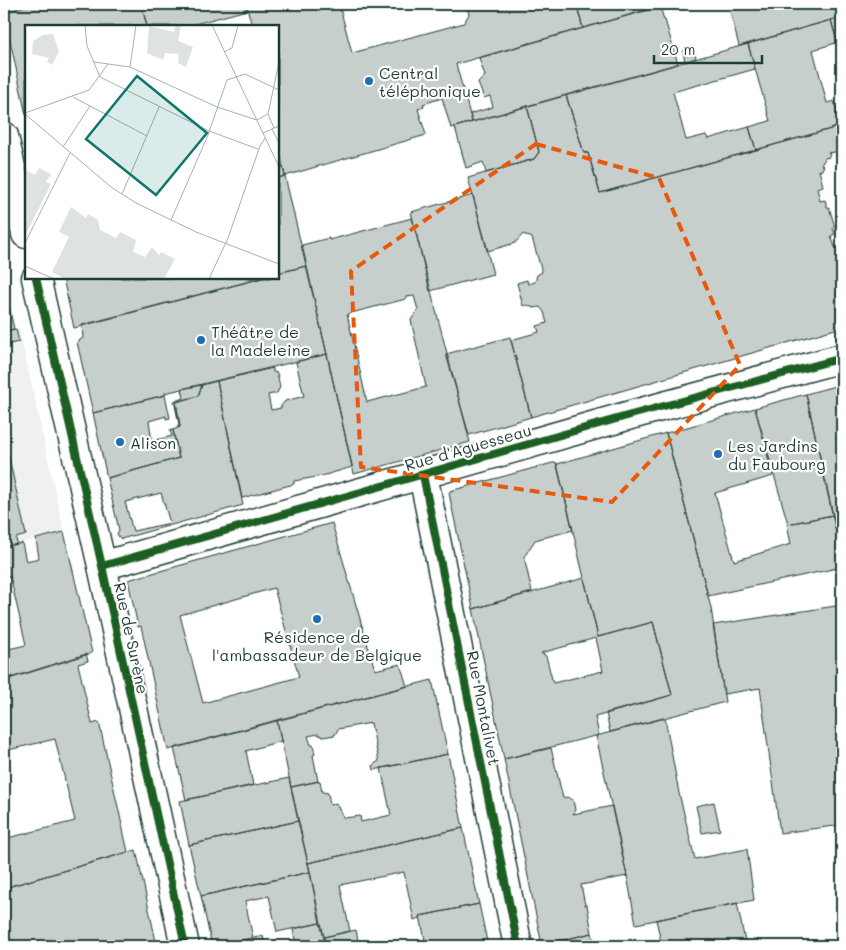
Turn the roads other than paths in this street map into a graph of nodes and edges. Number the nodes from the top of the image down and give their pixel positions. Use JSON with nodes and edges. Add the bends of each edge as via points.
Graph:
{"nodes":[{"id":1,"x":4,"y":136,"type":"edge"},
{"id":2,"x":25,"y":230,"type":"edge"},
{"id":3,"x":36,"y":279,"type":"edge"},
{"id":4,"x":842,"y":358,"type":"edge"},
{"id":5,"x":423,"y":475,"type":"junction"},
{"id":6,"x":102,"y":566,"type":"junction"},
{"id":7,"x":185,"y":946,"type":"edge"},
{"id":8,"x":518,"y":946,"type":"edge"}],
"edges":[{"from":1,"to":2,"type":"street"},
{"from":3,"to":6,"type":"street","name":"Rue de Surène"},
{"from":4,"to":5,"type":"street","name":"Rue d'Aguesseau"},
{"from":5,"to":6,"type":"street","name":"Rue d'Aguesseau"},
{"from":5,"to":8,"type":"street","name":"Rue Montalivet"},
{"from":6,"to":7,"type":"street","name":"Rue de Surène"}]}
